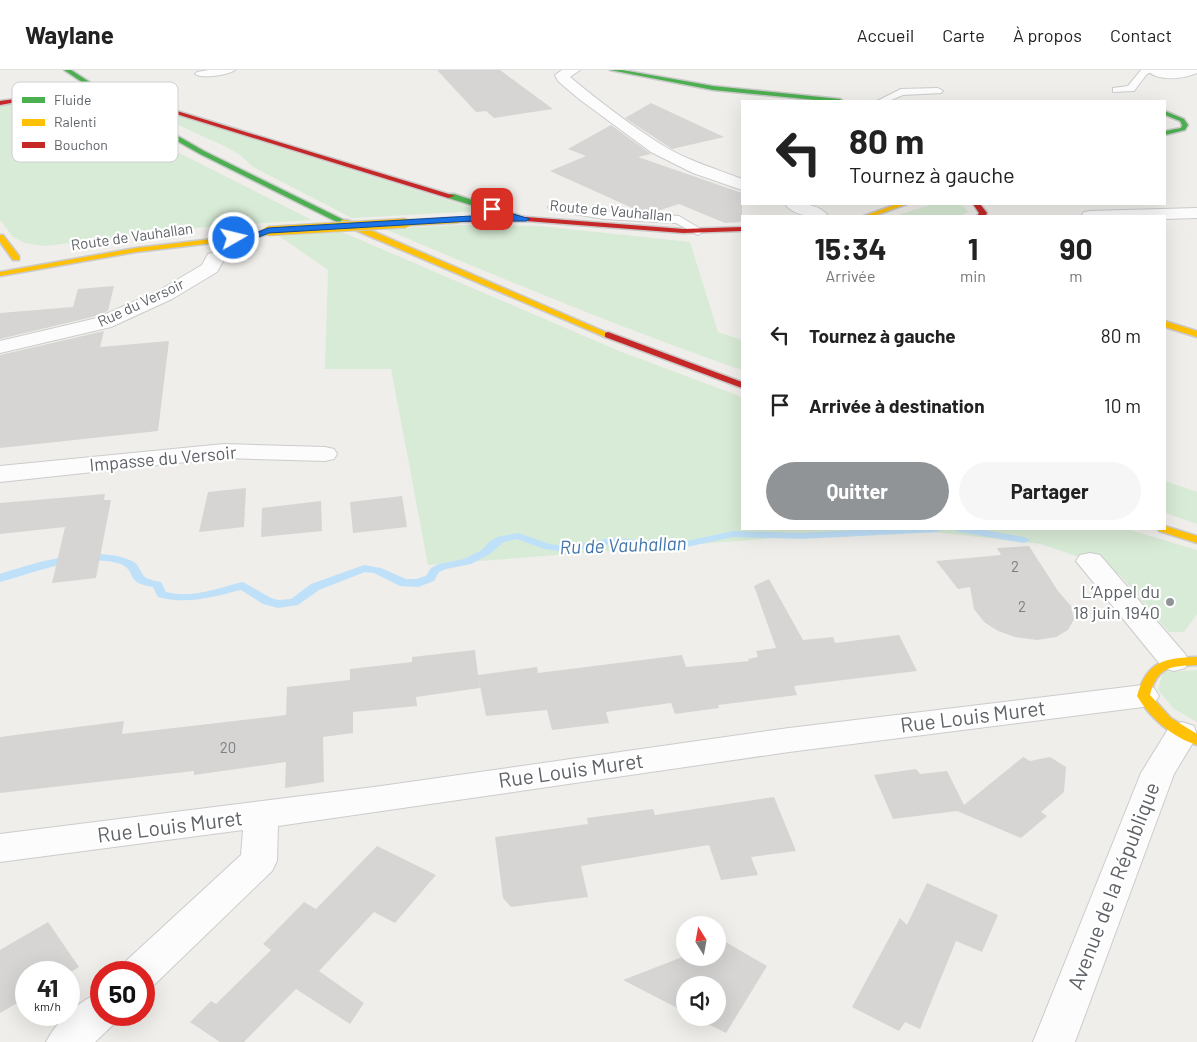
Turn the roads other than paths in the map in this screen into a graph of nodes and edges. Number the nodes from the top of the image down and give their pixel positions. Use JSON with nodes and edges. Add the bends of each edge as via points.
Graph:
{"nodes":[{"id":1,"x":67,"y":70,"type":"edge"},
{"id":2,"x":230,"y":70,"type":"edge"},
{"id":3,"x":574,"y":70,"type":"edge"},
{"id":4,"x":613,"y":70,"type":"edge"},
{"id":5,"x":1152,"y":70,"type":"edge"},
{"id":6,"x":1192,"y":70,"type":"edge"},
{"id":7,"x":215,"y":71,"type":"edge"},
{"id":8,"x":200,"y":73,"type":"edge"},
{"id":9,"x":83,"y":82,"type":"edge"},
{"id":10,"x":1116,"y":90,"type":"dead end"},
{"id":11,"x":938,"y":91,"type":"dead end"},
{"id":12,"x":830,"y":100,"type":"edge"},
{"id":13,"x":884,"y":100,"type":"edge"},
{"id":14,"x":1183,"y":107,"type":"dead end"},
{"id":15,"x":1166,"y":109,"type":"edge"},
{"id":16,"x":178,"y":113,"type":"edge"},
{"id":17,"x":1166,"y":113,"type":"edge"},
{"id":18,"x":1166,"y":133,"type":"edge"},
{"id":19,"x":178,"y":139,"type":"edge"},
{"id":20,"x":741,"y":184,"type":"edge"},
{"id":21,"x":796,"y":205,"type":"edge"},
{"id":22,"x":900,"y":205,"type":"edge"},
{"id":23,"x":554,"y":207,"type":"dead end"},
{"id":24,"x":1197,"y":213,"type":"edge"},
{"id":25,"x":817,"y":215,"type":"edge"},
{"id":26,"x":873,"y":215,"type":"edge"},
{"id":27,"x":1126,"y":215,"type":"edge"},
{"id":28,"x":526,"y":219,"type":"junction"},
{"id":29,"x":741,"y":229,"type":"edge"},
{"id":30,"x":268,"y":230,"type":"junction"},
{"id":31,"x":698,"y":231,"type":"junction"},
{"id":32,"x":0,"y":237,"type":"edge"},
{"id":33,"x":61,"y":251,"type":"dead end"},
{"id":34,"x":21,"y":257,"type":"junction"},
{"id":35,"x":215,"y":258,"type":"dead end"},
{"id":36,"x":0,"y":261,"type":"edge"},
{"id":37,"x":0,"y":269,"type":"edge"},
{"id":38,"x":0,"y":274,"type":"edge"},
{"id":39,"x":1166,"y":324,"type":"edge"},
{"id":40,"x":1197,"y":334,"type":"edge"},
{"id":41,"x":0,"y":347,"type":"edge"},
{"id":42,"x":741,"y":385,"type":"edge"},
{"id":43,"x":325,"y":454,"type":"dead end"},
{"id":44,"x":0,"y":474,"type":"edge"},
{"id":45,"x":1166,"y":530,"type":"edge"},
{"id":46,"x":1197,"y":540,"type":"edge"},
{"id":47,"x":1090,"y":561,"type":"dead end"},
{"id":48,"x":1186,"y":661,"type":"edge"},
{"id":49,"x":1143,"y":696,"type":"junction"},
{"id":50,"x":1190,"y":737,"type":"edge"},
{"id":51,"x":261,"y":815,"type":"junction"},
{"id":52,"x":0,"y":848,"type":"edge"},
{"id":53,"x":153,"y":961,"type":"edge"},
{"id":54,"x":90,"y":1020,"type":"edge"},
{"id":55,"x":67,"y":1042,"type":"edge"},
{"id":56,"x":1054,"y":1042,"type":"edge"}],
"edges":[{"from":1,"to":9,"type":"main road"},
{"from":2,"to":7,"type":"lane"},
{"from":3,"to":20,"type":"street","via":[[562,75],[563,78],[646,142],[684,162]]},
{"from":4,"to":12,"type":"main road","via":[[705,87]]},
{"from":5,"to":6,"type":"street","via":[[1169,74]]},
{"from":5,"to":10,"type":"lane","via":[[1144,72],[1130,89]]},
{"from":7,"to":8,"type":"lane"},
{"from":11,"to":13,"type":"lane","via":[[900,92]]},
{"from":14,"to":15,"type":"main road"},
{"from":16,"to":28,"type":"main road"},
{"from":17,"to":18,"type":"main road","via":[[1187,118],[1183,129]]},
{"from":19,"to":42,"type":"main road","via":[[296,199],[419,256],[545,310]]},
{"from":21,"to":25,"type":"street"},
{"from":22,"to":26,"type":"main road"},
{"from":23,"to":31,"type":"lane","via":[[679,220]]},
{"from":24,"to":27,"type":"street"},
{"from":28,"to":30,"type":"main road","name":"Route de Vauhallan","bridge":true},
{"from":28,"to":31,"type":"main road","name":"Route de Vauhallan"},
{"from":29,"to":31,"type":"main road","name":"Route de Vauhallan"},
{"from":30,"to":33,"type":"main road","name":"Route de Vauhallan","via":[[248,228]]},
{"from":30,"to":38,"type":"main road","name":"Route de Vauhallan","via":[[255,236],[136,250]]},
{"from":32,"to":34,"type":"main road"},
{"from":34,"to":36,"type":"main road"},
{"from":34,"to":37,"type":"main road"},
{"from":35,"to":41,"type":"street","name":"Rue du Versoir","via":[[210,268],[165,295],[104,323]]},
{"from":39,"to":40,"type":"main road"},
{"from":43,"to":44,"type":"street","name":"Impasse du Versoir","via":[[224,451]]},
{"from":45,"to":46,"type":"main road"},
{"from":47,"to":48,"type":"street"},
{"from":48,"to":49,"type":"main road","via":[[1158,667],[1147,676]]},
{"from":49,"to":50,"type":"main road","via":[[1161,720]]},
{"from":49,"to":51,"type":"street","name":"Rue Louis Muret","via":[[789,740]]},
{"from":50,"to":56,"type":"street","name":"Avenue de la République","via":[[1158,773]]},
{"from":51,"to":52,"type":"street","name":"Rue Louis Muret"},
{"from":51,"to":53,"type":"street","via":[[259,861]]},
{"from":54,"to":55,"type":"street"}]}
